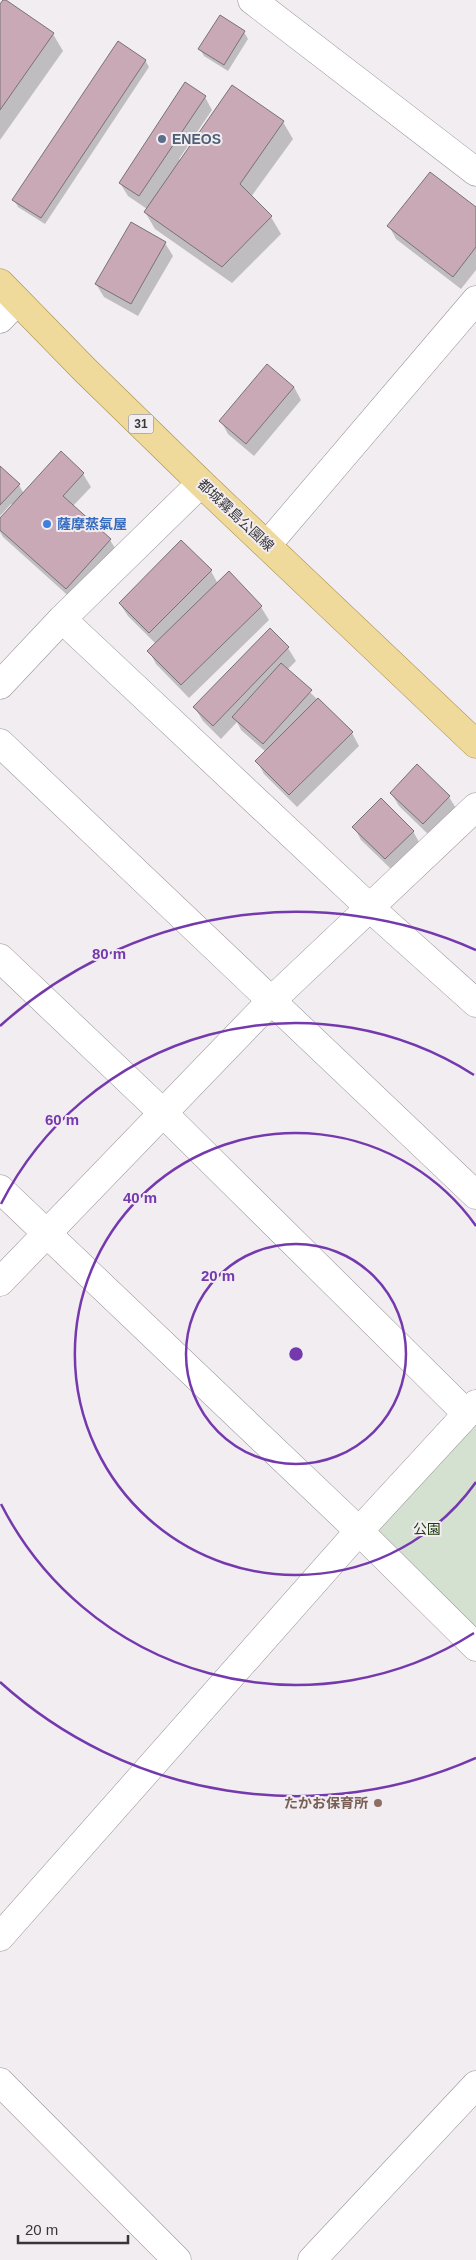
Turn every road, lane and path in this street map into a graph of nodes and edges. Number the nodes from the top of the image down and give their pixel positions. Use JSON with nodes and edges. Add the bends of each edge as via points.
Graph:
{"nodes":[{"id":1,"x":252,"y":0,"type":"edge"},
{"id":2,"x":476,"y":172,"type":"edge"},
{"id":3,"x":476,"y":300,"type":"edge"},
{"id":4,"x":6,"y":301,"type":"edge"},
{"id":5,"x":201,"y":483,"type":"junction"},
{"id":6,"x":268,"y":544,"type":"junction"},
{"id":7,"x":62,"y":619,"type":"junction"},
{"id":8,"x":0,"y":685,"type":"edge"},
{"id":9,"x":0,"y":743,"type":"edge"},
{"id":10,"x":476,"y":744,"type":"edge"},
{"id":11,"x":476,"y":806,"type":"edge"},
{"id":12,"x":369,"y":907,"type":"junction"},
{"id":13,"x":0,"y":958,"type":"edge"},
{"id":14,"x":271,"y":1001,"type":"junction"},
{"id":15,"x":476,"y":1004,"type":"edge"},
{"id":16,"x":163,"y":1113,"type":"junction"},
{"id":17,"x":0,"y":1189,"type":"edge"},
{"id":18,"x":476,"y":1195,"type":"edge"},
{"id":19,"x":47,"y":1233,"type":"junction"},
{"id":20,"x":0,"y":1282,"type":"edge"},
{"id":21,"x":471,"y":1409,"type":"edge"},
{"id":22,"x":359,"y":1531,"type":"junction"},
{"id":23,"x":476,"y":1647,"type":"edge"},
{"id":24,"x":0,"y":1937,"type":"edge"},
{"id":25,"x":0,"y":2082,"type":"edge"},
{"id":26,"x":476,"y":2085,"type":"edge"},
{"id":27,"x":177,"y":2260,"type":"edge"},
{"id":28,"x":312,"y":2260,"type":"edge"}],
"edges":[{"from":1,"to":2,"type":"street"},
{"from":3,"to":6,"type":"street"},
{"from":4,"to":5,"type":"main road","name":"都城霧島公園線","number":"31"},
{"from":5,"to":6,"type":"main road","name":"都城霧島公園線","number":"31"},
{"from":5,"to":7,"type":"street"},
{"from":6,"to":10,"type":"main road","name":"都城霧島公園線","number":"31"},
{"from":7,"to":8,"type":"street"},
{"from":7,"to":12,"type":"street"},
{"from":9,"to":14,"type":"street"},
{"from":11,"to":12,"type":"street"},
{"from":12,"to":14,"type":"street"},
{"from":12,"to":15,"type":"street"},
{"from":13,"to":16,"type":"street"},
{"from":14,"to":16,"type":"street"},
{"from":14,"to":18,"type":"street"},
{"from":16,"to":19,"type":"street"},
{"from":16,"to":21,"type":"street"},
{"from":17,"to":19,"type":"street"},
{"from":19,"to":20,"type":"street"},
{"from":19,"to":22,"type":"street"},
{"from":21,"to":22,"type":"street"},
{"from":22,"to":23,"type":"street"},
{"from":22,"to":24,"type":"street"},
{"from":25,"to":27,"type":"street"},
{"from":26,"to":28,"type":"street"}]}
